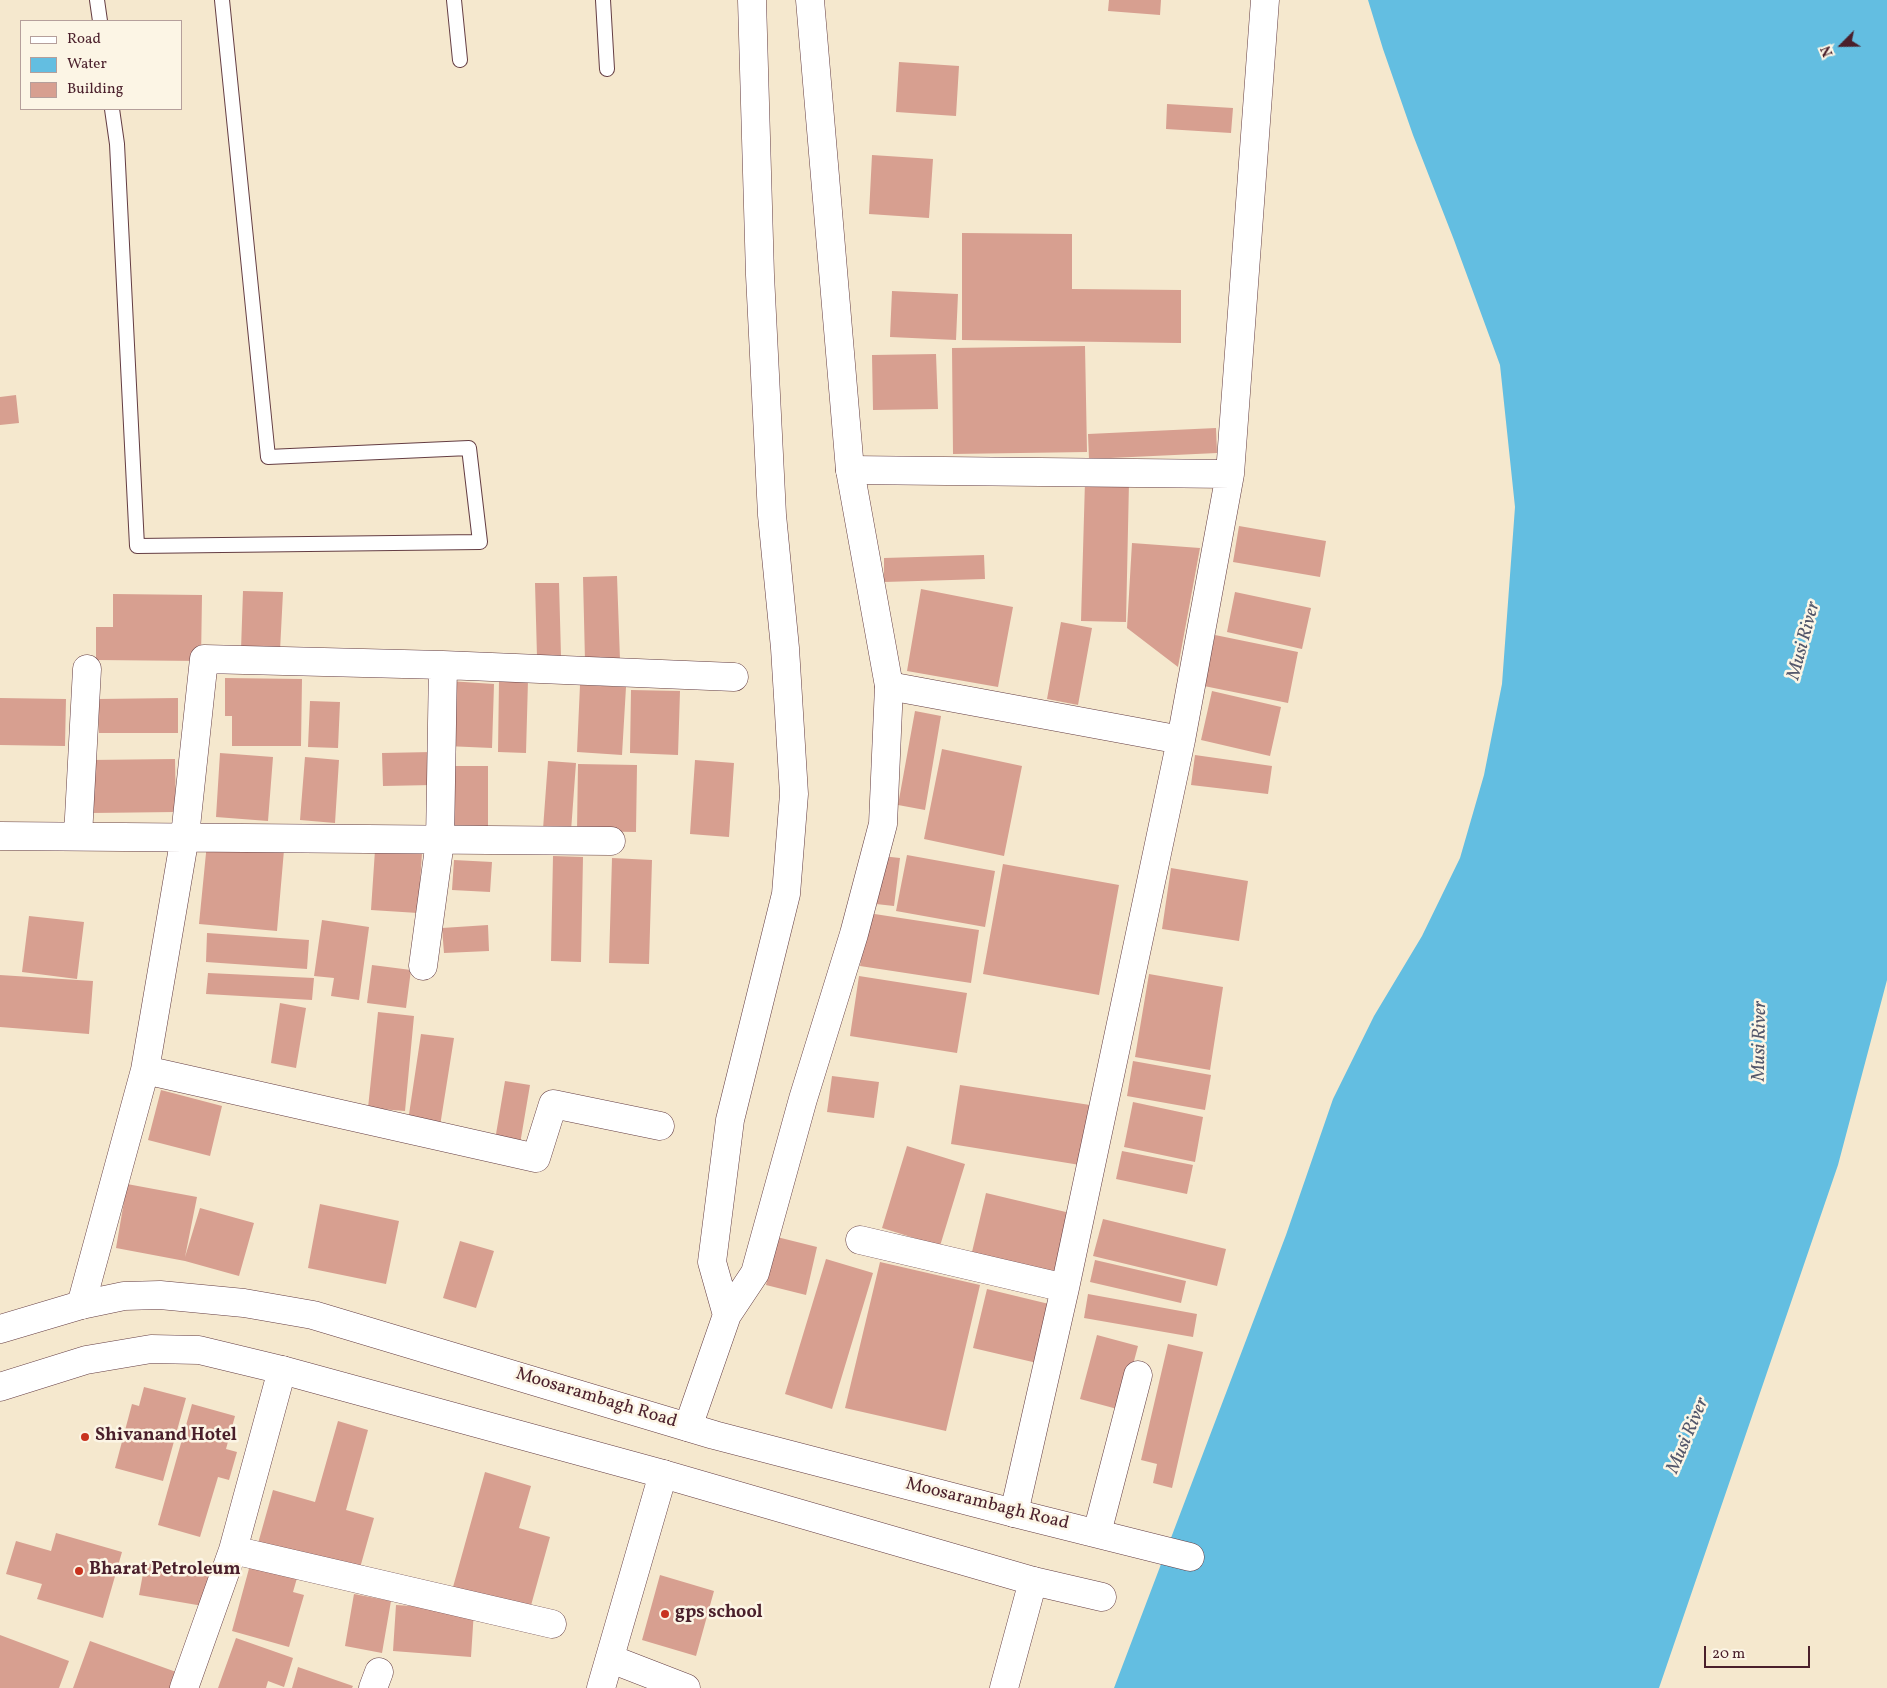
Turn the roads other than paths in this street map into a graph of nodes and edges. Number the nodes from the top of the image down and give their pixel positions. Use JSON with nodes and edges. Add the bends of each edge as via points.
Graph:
{"nodes":[{"id":1,"x":97,"y":0,"type":"edge"},
{"id":2,"x":222,"y":0,"type":"edge"},
{"id":3,"x":454,"y":0,"type":"edge"},
{"id":4,"x":602,"y":0,"type":"edge"},
{"id":5,"x":752,"y":0,"type":"edge"},
{"id":6,"x":810,"y":0,"type":"edge"},
{"id":7,"x":1265,"y":0,"type":"edge"},
{"id":8,"x":100,"y":20,"type":"edge"},
{"id":9,"x":460,"y":60,"type":"dead end"},
{"id":10,"x":607,"y":69,"type":"dead end"},
{"id":11,"x":112,"y":110,"type":"edge"},
{"id":12,"x":850,"y":470,"type":"junction"},
{"id":13,"x":1230,"y":474,"type":"junction"},
{"id":14,"x":443,"y":665,"type":"junction"},
{"id":15,"x":87,"y":669,"type":"dead end"},
{"id":16,"x":734,"y":677,"type":"dead end"},
{"id":17,"x":889,"y":686,"type":"junction"},
{"id":18,"x":1181,"y":740,"type":"junction"},
{"id":19,"x":0,"y":836,"type":"edge"},
{"id":20,"x":78,"y":836,"type":"junction"},
{"id":21,"x":185,"y":836,"type":"junction"},
{"id":22,"x":440,"y":840,"type":"junction"},
{"id":23,"x":611,"y":840,"type":"dead end"},
{"id":24,"x":423,"y":966,"type":"dead end"},
{"id":25,"x":145,"y":1070,"type":"junction"},
{"id":26,"x":660,"y":1126,"type":"dead end"},
{"id":27,"x":860,"y":1240,"type":"dead end"},
{"id":28,"x":1065,"y":1288,"type":"junction"},
{"id":29,"x":81,"y":1305,"type":"junction"},
{"id":30,"x":727,"y":1315,"type":"junction"},
{"id":31,"x":0,"y":1329,"type":"edge"},
{"id":32,"x":282,"y":1370,"type":"junction"},
{"id":33,"x":1138,"y":1375,"type":"dead end"},
{"id":34,"x":0,"y":1386,"type":"edge"},
{"id":35,"x":688,"y":1427,"type":"junction"},
{"id":36,"x":663,"y":1474,"type":"junction"},
{"id":37,"x":1014,"y":1513,"type":"junction"},
{"id":38,"x":1097,"y":1533,"type":"junction"},
{"id":39,"x":233,"y":1550,"type":"junction"},
{"id":40,"x":1190,"y":1557,"type":"dead end"},
{"id":41,"x":1033,"y":1581,"type":"junction"},
{"id":42,"x":1102,"y":1597,"type":"dead end"},
{"id":43,"x":552,"y":1624,"type":"dead end"},
{"id":44,"x":611,"y":1659,"type":"junction"},
{"id":45,"x":184,"y":1688,"type":"edge"},
{"id":46,"x":601,"y":1688,"type":"edge"},
{"id":47,"x":686,"y":1688,"type":"edge"},
{"id":48,"x":1004,"y":1688,"type":"edge"}],
"edges":[{"from":1,"to":8,"type":"lane"},
{"from":2,"to":11,"type":"lane","via":[[268,457],[470,448],[480,542],[137,546],[117,144]]},
{"from":3,"to":9,"type":"lane"},
{"from":4,"to":10,"type":"lane"},
{"from":5,"to":30,"type":"street","via":[[760,275],[772,515],[785,648],[794,794],[786,894],[729,1130],[712,1262]]},
{"from":6,"to":12,"type":"street"},
{"from":7,"to":13,"type":"street"},
{"from":12,"to":13,"type":"street"},
{"from":12,"to":17,"type":"street"},
{"from":13,"to":18,"type":"street"},
{"from":14,"to":16,"type":"street"},
{"from":14,"to":21,"type":"street","via":[[204,659]]},
{"from":14,"to":22,"type":"street"},
{"from":15,"to":20,"type":"street"},
{"from":17,"to":18,"type":"street"},
{"from":17,"to":30,"type":"street","via":[[883,824],[755,1273]]},
{"from":18,"to":28,"type":"street"},
{"from":19,"to":20,"type":"street"},
{"from":20,"to":21,"type":"street"},
{"from":21,"to":22,"type":"street"},
{"from":21,"to":25,"type":"street"},
{"from":22,"to":23,"type":"street"},
{"from":22,"to":24,"type":"street"},
{"from":25,"to":26,"type":"street","via":[[536,1158],[553,1104]]},
{"from":25,"to":29,"type":"street"},
{"from":27,"to":28,"type":"street"},
{"from":28,"to":37,"type":"street"},
{"from":29,"to":31,"type":"street","name":"Moosarambagh Road"},
{"from":29,"to":35,"type":"street","name":"Moosarambagh Road","via":[[124,1296],[160,1295],[244,1303],[313,1315]]},
{"from":30,"to":35,"type":"street"},
{"from":32,"to":34,"type":"street","via":[[199,1350],[151,1349],[86,1360]]},
{"from":32,"to":36,"type":"street"},
{"from":32,"to":39,"type":"street"},
{"from":33,"to":38,"type":"street"},
{"from":35,"to":37,"type":"street","name":"Moosarambagh Road"},
{"from":36,"to":41,"type":"street"},
{"from":36,"to":44,"type":"street"},
{"from":37,"to":38,"type":"street","name":"Moosarambagh Road"},
{"from":38,"to":40,"type":"street","name":"Moosarambagh Road"},
{"from":39,"to":43,"type":"street"},
{"from":39,"to":45,"type":"street"},
{"from":41,"to":42,"type":"street"},
{"from":41,"to":48,"type":"street"},
{"from":44,"to":46,"type":"street"},
{"from":44,"to":47,"type":"street"}]}
